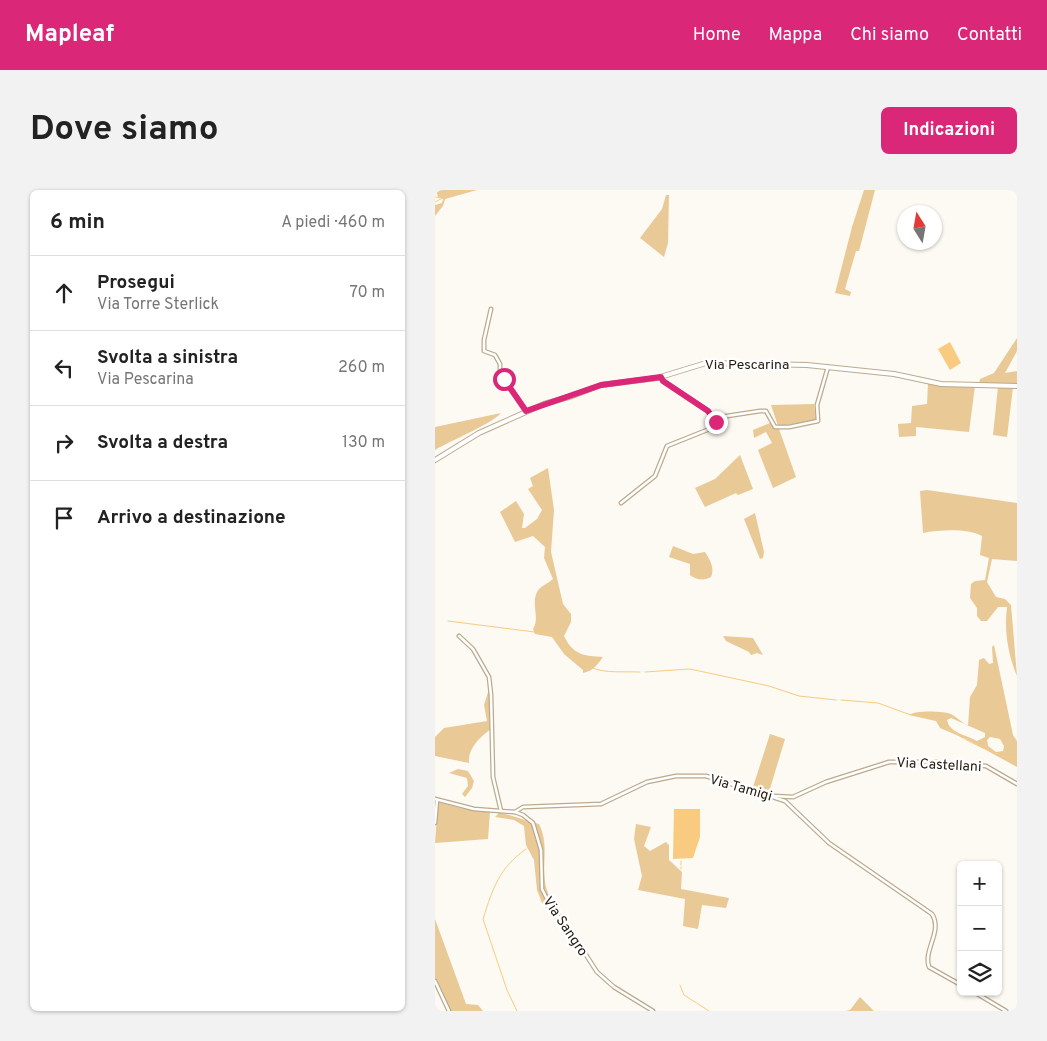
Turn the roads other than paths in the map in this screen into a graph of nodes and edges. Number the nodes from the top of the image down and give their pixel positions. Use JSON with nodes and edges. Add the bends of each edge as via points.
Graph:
{"nodes":[{"id":1,"x":491,"y":309,"type":"dead end"},
{"id":2,"x":828,"y":366,"type":"junction"},
{"id":3,"x":661,"y":377,"type":"junction"},
{"id":4,"x":1017,"y":386,"type":"edge"},
{"id":5,"x":526,"y":411,"type":"junction"},
{"id":6,"x":714,"y":418,"type":"junction"},
{"id":7,"x":435,"y":460,"type":"edge"},
{"id":8,"x":621,"y":503,"type":"dead end"},
{"id":9,"x":459,"y":636,"type":"dead end"},
{"id":10,"x":1017,"y":784,"type":"edge"},
{"id":11,"x":773,"y":796,"type":"junction"},
{"id":12,"x":436,"y":799,"type":"edge"},
{"id":13,"x":501,"y":811,"type":"junction"},
{"id":14,"x":515,"y":812,"type":"junction"},
{"id":15,"x":435,"y":823,"type":"edge"},
{"id":16,"x":435,"y":981,"type":"edge"},
{"id":17,"x":957,"y":983,"type":"edge"},
{"id":18,"x":981,"y":996,"type":"edge"},
{"id":19,"x":449,"y":1011,"type":"edge"},
{"id":20,"x":653,"y":1011,"type":"edge"},
{"id":21,"x":1006,"y":1011,"type":"edge"}],
"edges":[{"from":1,"to":5,"type":"street","via":[[483,340],[484,350],[495,355],[500,364],[500,375]]},
{"from":2,"to":3,"type":"street","name":"Via Pescarina","via":[[712,363]]},
{"from":2,"to":4,"type":"street","name":"Via Pescarina","via":[[941,384]]},
{"from":2,"to":6,"type":"street","via":[[817,405],[818,421],[775,427],[766,411]]},
{"from":3,"to":5,"type":"street","name":"Via Pescarina","via":[[601,385]]},
{"from":3,"to":6,"type":"street"},
{"from":5,"to":7,"type":"street","name":"Via Pescarina","via":[[479,433]]},
{"from":6,"to":8,"type":"street","via":[[715,427],[667,446],[655,476]]},
{"from":9,"to":13,"type":"street","via":[[473,649],[489,678],[493,777]]},
{"from":10,"to":11,"type":"street","name":"Via Castellani","via":[[986,766],[889,762],[826,782],[793,797]]},
{"from":11,"to":14,"type":"street","name":"Via Tamigi","via":[[706,776],[676,776],[647,782],[601,804],[523,807]]},
{"from":11,"to":17,"type":"street","name":"Via Tamigi","via":[[785,801],[835,847],[932,914],[936,924],[927,957],[929,967]]},
{"from":12,"to":13,"type":"street","via":[[474,809]]},
{"from":12,"to":15,"type":"street"},
{"from":13,"to":14,"type":"street"},
{"from":14,"to":20,"type":"street","name":"Via Sangro","via":[[528,818],[537,832],[542,889],[552,909],[597,972],[614,987]]},
{"from":16,"to":19,"type":"street"},
{"from":18,"to":21,"type":"street"}]}
